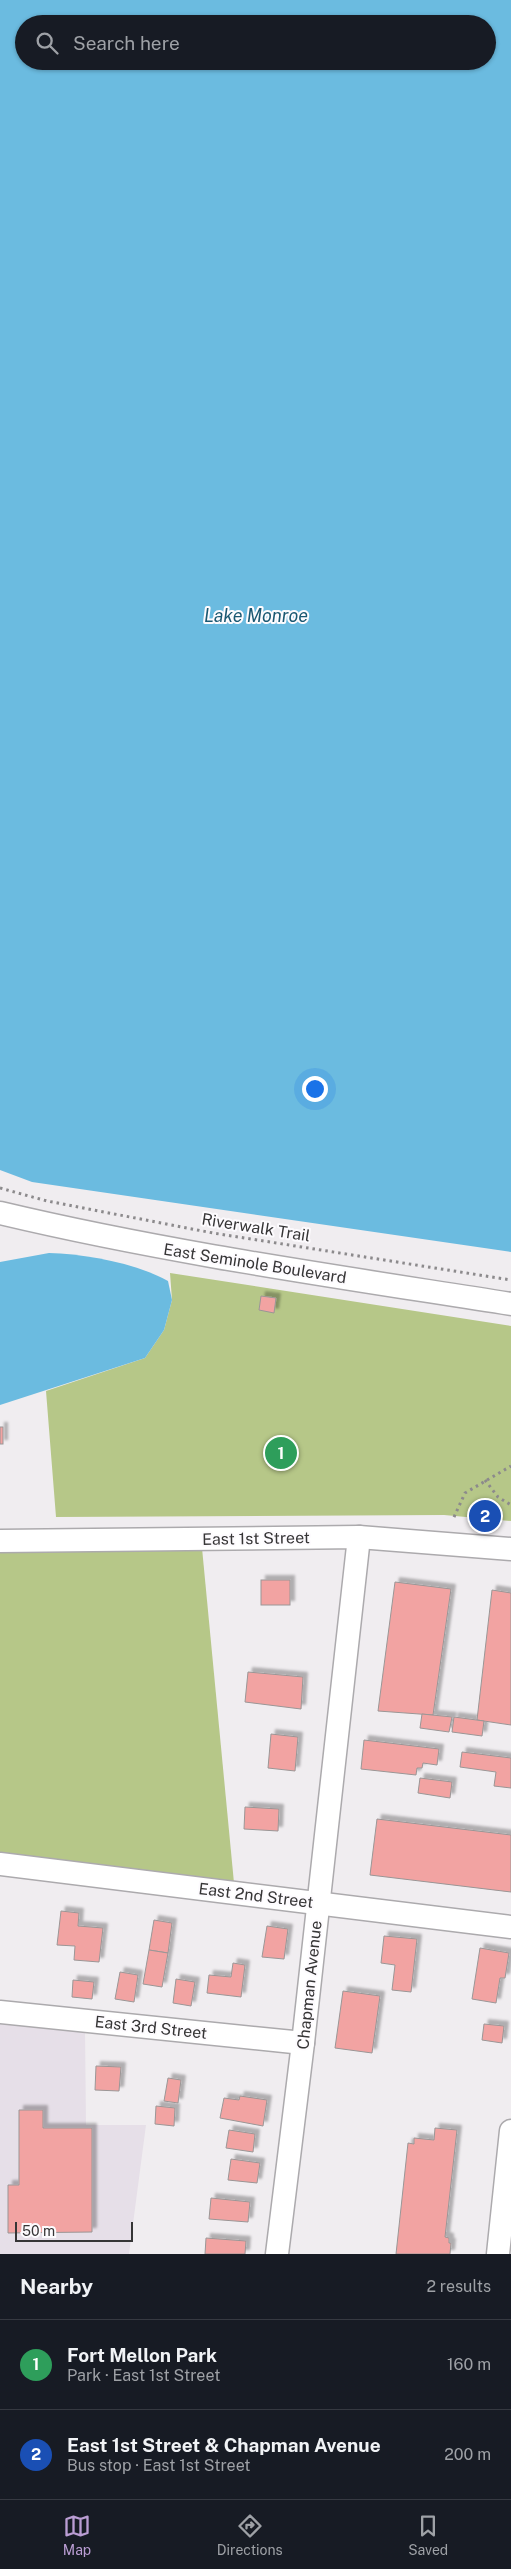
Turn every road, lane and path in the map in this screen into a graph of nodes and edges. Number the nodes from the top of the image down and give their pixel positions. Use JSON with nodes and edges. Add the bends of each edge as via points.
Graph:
{"nodes":[{"id":1,"x":0,"y":1188,"type":"edge"},
{"id":2,"x":0,"y":1212,"type":"edge"},
{"id":3,"x":511,"y":1280,"type":"edge"},
{"id":4,"x":511,"y":1304,"type":"edge"},
{"id":5,"x":511,"y":1466,"type":"edge"},
{"id":6,"x":485,"y":1480,"type":"junction"},
{"id":7,"x":511,"y":1505,"type":"edge"},
{"id":8,"x":454,"y":1517,"type":"dead end"},
{"id":9,"x":359,"y":1537,"type":"junction"},
{"id":10,"x":0,"y":1541,"type":"edge"},
{"id":11,"x":511,"y":1549,"type":"edge"},
{"id":12,"x":0,"y":1864,"type":"edge"},
{"id":13,"x":317,"y":1902,"type":"junction"},
{"id":14,"x":511,"y":1927,"type":"edge"},
{"id":15,"x":0,"y":2012,"type":"edge"},
{"id":16,"x":303,"y":2043,"type":"junction"},
{"id":17,"x":511,"y":2131,"type":"edge"},
{"id":18,"x":507,"y":2207,"type":"edge"},
{"id":19,"x":277,"y":2254,"type":"edge"},
{"id":20,"x":498,"y":2254,"type":"edge"}],
"edges":[{"from":1,"to":3,"type":"path","name":"Riverwalk Trail","via":[[47,1201],[213,1233]]},
{"from":2,"to":4,"type":"street","name":"East Seminole Boulevard","via":[[166,1249]]},
{"from":5,"to":6,"type":"path"},
{"from":6,"to":7,"type":"path","via":[[498,1497]]},
{"from":6,"to":8,"type":"path","via":[[465,1493]]},
{"from":9,"to":10,"type":"street","name":"East 1st Street"},
{"from":9,"to":11,"type":"street","name":"East 1st Street"},
{"from":9,"to":13,"type":"street","name":"Chapman Avenue"},
{"from":12,"to":13,"type":"street","name":"East 2nd Street"},
{"from":13,"to":14,"type":"street","name":"East 2nd Street"},
{"from":13,"to":16,"type":"street","name":"Chapman Avenue"},
{"from":15,"to":16,"type":"street","name":"East 3rd Street"},
{"from":16,"to":19,"type":"street","name":"Chapman Avenue"},
{"from":17,"to":18,"type":"street"},
{"from":18,"to":20,"type":"street"}]}
